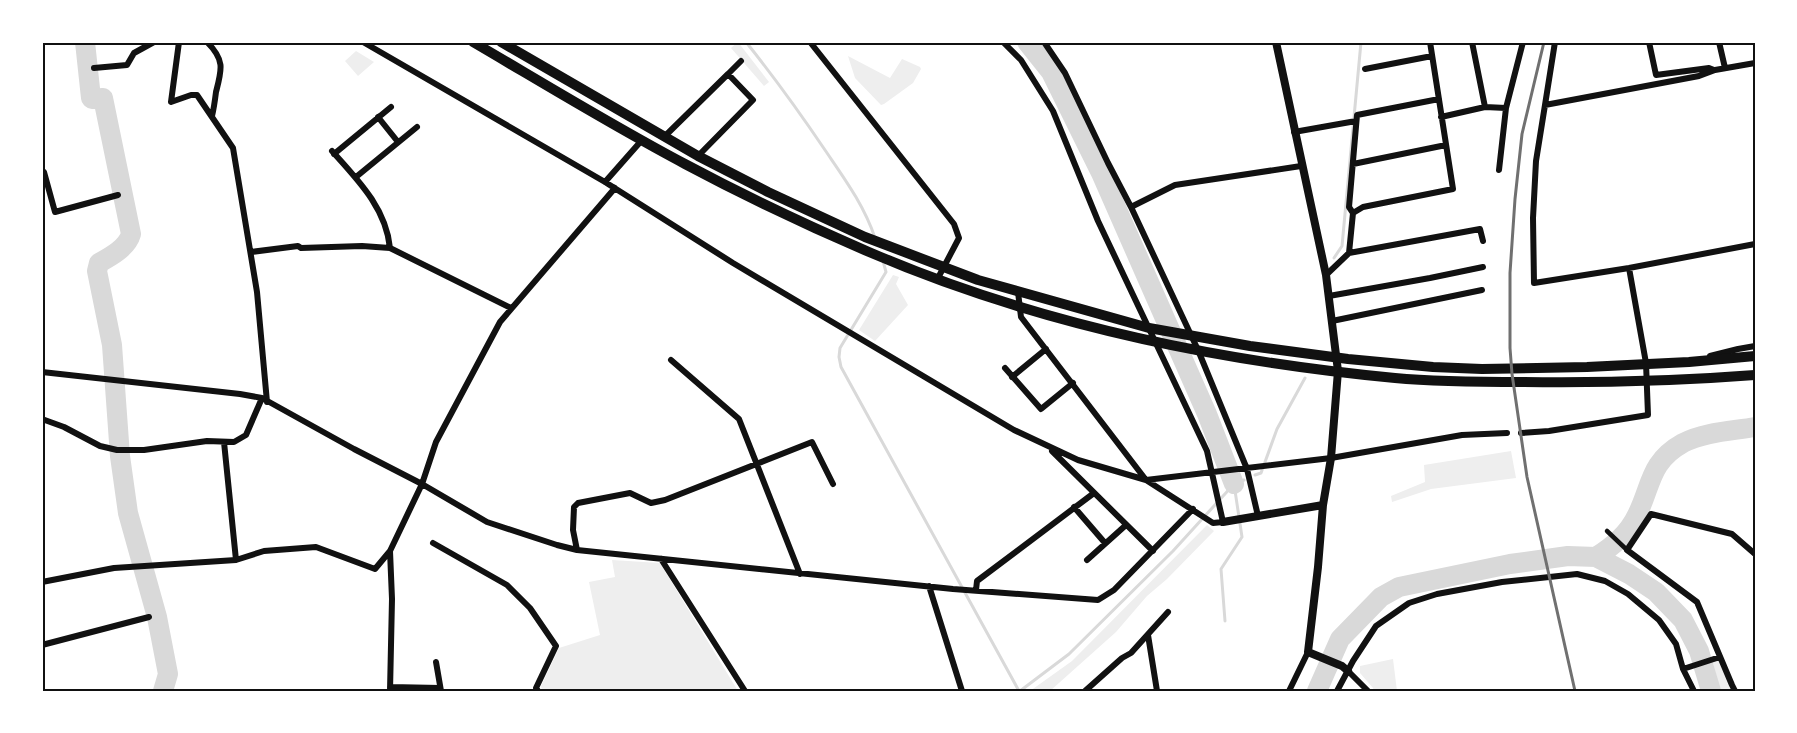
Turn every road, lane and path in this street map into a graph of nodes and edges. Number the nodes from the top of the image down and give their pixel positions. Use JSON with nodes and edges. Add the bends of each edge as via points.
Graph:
{"nodes":[{"id":1,"x":154,"y":42,"type":"edge"},
{"id":2,"x":179,"y":42,"type":"edge"},
{"id":3,"x":207,"y":42,"type":"edge"},
{"id":4,"x":363,"y":42,"type":"edge"},
{"id":5,"x":473,"y":42,"type":"edge"},
{"id":6,"x":501,"y":42,"type":"edge"},
{"id":7,"x":810,"y":42,"type":"edge"},
{"id":8,"x":1003,"y":42,"type":"edge"},
{"id":9,"x":1044,"y":42,"type":"edge"},
{"id":10,"x":1276,"y":42,"type":"edge"},
{"id":11,"x":1430,"y":42,"type":"edge"},
{"id":12,"x":1472,"y":42,"type":"edge"},
{"id":13,"x":1524,"y":42,"type":"edge"},
{"id":14,"x":1555,"y":42,"type":"edge"},
{"id":15,"x":1649,"y":42,"type":"edge"},
{"id":16,"x":1719,"y":42,"type":"edge"},
{"id":17,"x":1432,"y":56,"type":"junction"},
{"id":18,"x":741,"y":61,"type":"dead end"},
{"id":19,"x":1755,"y":63,"type":"edge"},
{"id":20,"x":94,"y":68,"type":"dead end"},
{"id":21,"x":1725,"y":68,"type":"junction"},
{"id":22,"x":1365,"y":69,"type":"dead end"},
{"id":23,"x":1715,"y":70,"type":"junction"},
{"id":24,"x":728,"y":74,"type":"junction"},
{"id":25,"x":1439,"y":99,"type":"junction"},
{"id":26,"x":1545,"y":105,"type":"junction"},
{"id":27,"x":391,"y":107,"type":"dead end"},
{"id":28,"x":1485,"y":107,"type":"junction"},
{"id":29,"x":1506,"y":108,"type":"junction"},
{"id":30,"x":212,"y":117,"type":"junction"},
{"id":31,"x":378,"y":117,"type":"junction"},
{"id":32,"x":1441,"y":117,"type":"junction"},
{"id":33,"x":1356,"y":121,"type":"junction"},
{"id":34,"x":417,"y":127,"type":"dead end"},
{"id":35,"x":1294,"y":132,"type":"junction"},
{"id":36,"x":664,"y":137,"type":"junction"},
{"id":37,"x":642,"y":139,"type":"junction"},
{"id":38,"x":398,"y":142,"type":"junction"},
{"id":39,"x":1446,"y":145,"type":"junction"},
{"id":40,"x":698,"y":156,"type":"junction"},
{"id":41,"x":1353,"y":164,"type":"junction"},
{"id":42,"x":1301,"y":166,"type":"junction"},
{"id":43,"x":1498,"y":170,"type":"dead end"},
{"id":44,"x":42,"y":172,"type":"edge"},
{"id":45,"x":356,"y":177,"type":"junction"},
{"id":46,"x":605,"y":182,"type":"junction"},
{"id":47,"x":615,"y":188,"type":"junction"},
{"id":48,"x":118,"y":195,"type":"dead end"},
{"id":49,"x":1131,"y":207,"type":"junction"},
{"id":50,"x":1353,"y":213,"type":"junction"},
{"id":51,"x":1483,"y":241,"type":"dead end"},
{"id":52,"x":1755,"y":244,"type":"edge"},
{"id":53,"x":390,"y":248,"type":"junction"},
{"id":54,"x":251,"y":252,"type":"junction"},
{"id":55,"x":1349,"y":253,"type":"junction"},
{"id":56,"x":944,"y":266,"type":"junction"},
{"id":57,"x":1483,"y":267,"type":"dead end"},
{"id":58,"x":1629,"y":268,"type":"junction"},
{"id":59,"x":1326,"y":275,"type":"junction"},
{"id":60,"x":938,"y":278,"type":"junction"},
{"id":61,"x":1482,"y":290,"type":"dead end"},
{"id":62,"x":1018,"y":292,"type":"junction"},
{"id":63,"x":1329,"y":296,"type":"junction"},
{"id":64,"x":1019,"y":305,"type":"junction"},
{"id":65,"x":511,"y":308,"type":"junction"},
{"id":66,"x":1332,"y":321,"type":"junction"},
{"id":67,"x":1151,"y":328,"type":"junction"},
{"id":68,"x":1189,"y":335,"type":"junction"},
{"id":69,"x":1156,"y":341,"type":"junction"},
{"id":70,"x":1755,"y":346,"type":"edge"},
{"id":71,"x":1047,"y":349,"type":"junction"},
{"id":72,"x":1196,"y":350,"type":"junction"},
{"id":73,"x":1755,"y":356,"type":"edge"},
{"id":74,"x":1336,"y":357,"type":"junction"},
{"id":75,"x":671,"y":360,"type":"dead end"},
{"id":76,"x":1689,"y":362,"type":"junction"},
{"id":77,"x":1646,"y":363,"type":"junction"},
{"id":78,"x":1005,"y":368,"type":"dead end"},
{"id":79,"x":1338,"y":371,"type":"junction"},
{"id":80,"x":42,"y":372,"type":"edge"},
{"id":81,"x":1755,"y":375,"type":"edge"},
{"id":82,"x":1012,"y":377,"type":"junction"},
{"id":83,"x":1648,"y":381,"type":"junction"},
{"id":84,"x":1073,"y":384,"type":"junction"},
{"id":85,"x":265,"y":400,"type":"junction"},
{"id":86,"x":42,"y":419,"type":"edge"},
{"id":87,"x":1521,"y":432,"type":"dead end"},
{"id":88,"x":1507,"y":433,"type":"dead end"},
{"id":89,"x":224,"y":442,"type":"junction"},
{"id":90,"x":1049,"y":448,"type":"junction"},
{"id":91,"x":1331,"y":458,"type":"junction"},
{"id":92,"x":756,"y":464,"type":"junction"},
{"id":93,"x":1244,"y":469,"type":"junction"},
{"id":94,"x":1215,"y":474,"type":"junction"},
{"id":95,"x":1146,"y":480,"type":"junction"},
{"id":96,"x":422,"y":484,"type":"junction"},
{"id":97,"x":833,"y":484,"type":"dead end"},
{"id":98,"x":1094,"y":492,"type":"junction"},
{"id":99,"x":1323,"y":505,"type":"junction"},
{"id":100,"x":1074,"y":507,"type":"junction"},
{"id":101,"x":1195,"y":511,"type":"junction"},
{"id":102,"x":1256,"y":516,"type":"junction"},
{"id":103,"x":1225,"y":522,"type":"junction"},
{"id":104,"x":1126,"y":525,"type":"junction"},
{"id":105,"x":1607,"y":531,"type":"dead end"},
{"id":106,"x":433,"y":543,"type":"dead end"},
{"id":107,"x":1105,"y":543,"type":"junction"},
{"id":108,"x":1625,"y":548,"type":"junction"},
{"id":109,"x":577,"y":550,"type":"junction"},
{"id":110,"x":390,"y":551,"type":"junction"},
{"id":111,"x":1154,"y":551,"type":"junction"},
{"id":112,"x":1755,"y":554,"type":"edge"},
{"id":113,"x":662,"y":559,"type":"junction"},
{"id":114,"x":236,"y":560,"type":"junction"},
{"id":115,"x":1087,"y":560,"type":"dead end"},
{"id":116,"x":800,"y":574,"type":"junction"},
{"id":117,"x":42,"y":582,"type":"edge"},
{"id":118,"x":929,"y":586,"type":"junction"},
{"id":119,"x":974,"y":590,"type":"junction"},
{"id":120,"x":1168,"y":612,"type":"dead end"},
{"id":121,"x":149,"y":617,"type":"dead end"},
{"id":122,"x":1148,"y":635,"type":"junction"},
{"id":123,"x":42,"y":645,"type":"edge"},
{"id":124,"x":1311,"y":653,"type":"junction"},
{"id":125,"x":1720,"y":657,"type":"junction"},
{"id":126,"x":436,"y":662,"type":"dead end"},
{"id":127,"x":1345,"y":669,"type":"junction"},
{"id":128,"x":1683,"y":669,"type":"junction"},
{"id":129,"x":390,"y":689,"type":"edge"},
{"id":130,"x":441,"y":689,"type":"edge"},
{"id":131,"x":538,"y":691,"type":"edge"},
{"id":132,"x":745,"y":691,"type":"edge"},
{"id":133,"x":962,"y":691,"type":"edge"},
{"id":134,"x":1085,"y":691,"type":"edge"},
{"id":135,"x":1157,"y":691,"type":"edge"},
{"id":136,"x":1289,"y":691,"type":"edge"},
{"id":137,"x":1337,"y":691,"type":"edge"},
{"id":138,"x":1368,"y":691,"type":"edge"},
{"id":139,"x":1695,"y":691,"type":"edge"},
{"id":140,"x":1735,"y":691,"type":"edge"}],
"edges":[{"from":1,"to":20,"type":"street","via":[[134,53],[127,65]]},
{"from":2,"to":30,"type":"street","via":[[171,102],[197,95]]},
{"from":3,"to":30,"type":"street","via":[[217,51],[221,63]]},
{"from":4,"to":46,"type":"street"},
{"from":5,"to":37,"type":"highway"},
{"from":6,"to":36,"type":"highway"},
{"from":7,"to":56,"type":"street","via":[[954,224],[959,238]]},
{"from":8,"to":67,"type":"street","via":[[1021,60],[1053,111],[1098,221]]},
{"from":9,"to":49,"type":"street","via":[[1065,73]]},
{"from":10,"to":35,"type":"street"},
{"from":11,"to":17,"type":"street"},
{"from":12,"to":28,"type":"street"},
{"from":13,"to":29,"type":"street"},
{"from":14,"to":26,"type":"street"},
{"from":15,"to":23,"type":"street","via":[[1656,75]]},
{"from":16,"to":21,"type":"street"},
{"from":17,"to":22,"type":"street"},
{"from":17,"to":25,"type":"street"},
{"from":18,"to":24,"type":"street"},
{"from":19,"to":21,"type":"street"},
{"from":21,"to":23,"type":"street"},
{"from":23,"to":26,"type":"street"},
{"from":24,"to":36,"type":"street"},
{"from":24,"to":40,"type":"street","via":[[753,100]]},
{"from":25,"to":32,"type":"street"},
{"from":25,"to":33,"type":"street","via":[[1357,115]]},
{"from":26,"to":58,"type":"street","via":[[1535,172],[1534,283]]},
{"from":27,"to":31,"type":"street"},
{"from":28,"to":29,"type":"street"},
{"from":28,"to":32,"type":"street"},
{"from":29,"to":43,"type":"street"},
{"from":30,"to":54,"type":"street","via":[[234,148]]},
{"from":31,"to":38,"type":"street"},
{"from":31,"to":45,"type":"street","via":[[333,153]]},
{"from":32,"to":39,"type":"street"},
{"from":33,"to":35,"type":"street"},
{"from":33,"to":41,"type":"street"},
{"from":34,"to":38,"type":"street"},
{"from":35,"to":42,"type":"street"},
{"from":36,"to":40,"type":"highway"},
{"from":37,"to":46,"type":"street"},
{"from":37,"to":60,"type":"highway","via":[[782,213]]},
{"from":38,"to":45,"type":"street"},
{"from":39,"to":41,"type":"street"},
{"from":39,"to":50,"type":"street","via":[[1453,189],[1364,207]]},
{"from":40,"to":56,"type":"highway","via":[[865,237]]},
{"from":41,"to":50,"type":"street","via":[[1349,207]]},
{"from":42,"to":49,"type":"street","via":[[1175,185]]},
{"from":42,"to":59,"type":"street"},
{"from":44,"to":48,"type":"street","via":[[55,212]]},
{"from":45,"to":53,"type":"street","via":[[384,219]]},
{"from":46,"to":47,"type":"street"},
{"from":47,"to":65,"type":"street"},
{"from":47,"to":90,"type":"street","via":[[733,264]]},
{"from":49,"to":68,"type":"street"},
{"from":50,"to":55,"type":"street"},
{"from":51,"to":55,"type":"street","via":[[1480,229]]},
{"from":52,"to":58,"type":"street"},
{"from":53,"to":54,"type":"street","via":[[298,246]]},
{"from":53,"to":65,"type":"street"},
{"from":54,"to":85,"type":"street"},
{"from":55,"to":59,"type":"street"},
{"from":56,"to":60,"type":"street"},
{"from":56,"to":62,"type":"highway"},
{"from":57,"to":63,"type":"street"},
{"from":58,"to":77,"type":"street"},
{"from":59,"to":63,"type":"street"},
{"from":60,"to":64,"type":"highway"},
{"from":61,"to":66,"type":"street"},
{"from":62,"to":64,"type":"street"},
{"from":62,"to":67,"type":"highway"},
{"from":63,"to":66,"type":"street"},
{"from":64,"to":69,"type":"highway","via":[[1082,325]]},
{"from":64,"to":71,"type":"street","via":[[1021,316]]},
{"from":65,"to":96,"type":"street","via":[[436,442]]},
{"from":66,"to":74,"type":"street"},
{"from":67,"to":68,"type":"highway"},
{"from":67,"to":69,"type":"street"},
{"from":68,"to":72,"type":"street"},
{"from":68,"to":74,"type":"highway"},
{"from":69,"to":72,"type":"highway"},
{"from":69,"to":94,"type":"street"},
{"from":70,"to":76,"type":"street"},
{"from":71,"to":82,"type":"street"},
{"from":71,"to":84,"type":"street"},
{"from":72,"to":79,"type":"highway"},
{"from":72,"to":93,"type":"street"},
{"from":73,"to":76,"type":"highway"},
{"from":74,"to":77,"type":"highway","via":[[1482,369]]},
{"from":74,"to":79,"type":"street"},
{"from":75,"to":92,"type":"street","via":[[739,419]]},
{"from":76,"to":77,"type":"highway"},
{"from":77,"to":83,"type":"street"},
{"from":78,"to":82,"type":"street"},
{"from":79,"to":83,"type":"highway","via":[[1466,382]]},
{"from":79,"to":91,"type":"street"},
{"from":80,"to":85,"type":"street"},
{"from":81,"to":83,"type":"highway"},
{"from":82,"to":84,"type":"street","via":[[1041,409]]},
{"from":83,"to":87,"type":"street","via":[[1648,415]]},
{"from":84,"to":95,"type":"street"},
{"from":85,"to":89,"type":"street","via":[[246,435],[234,442]]},
{"from":85,"to":96,"type":"street"},
{"from":86,"to":89,"type":"street","via":[[100,446],[120,450]]},
{"from":88,"to":91,"type":"street","via":[[1462,435]]},
{"from":89,"to":114,"type":"street"},
{"from":90,"to":95,"type":"street"},
{"from":90,"to":98,"type":"street"},
{"from":91,"to":93,"type":"street"},
{"from":91,"to":99,"type":"street"},
{"from":92,"to":97,"type":"street","via":[[812,442]]},
{"from":92,"to":109,"type":"street","via":[[665,501],[651,503],[630,493],[578,502],[573,507]]},
{"from":92,"to":116,"type":"street"},
{"from":93,"to":94,"type":"street"},
{"from":93,"to":102,"type":"street"},
{"from":94,"to":95,"type":"street"},
{"from":94,"to":103,"type":"street"},
{"from":95,"to":101,"type":"street"},
{"from":96,"to":109,"type":"street","via":[[487,522]]},
{"from":96,"to":110,"type":"street"},
{"from":98,"to":100,"type":"street"},
{"from":98,"to":104,"type":"street"},
{"from":99,"to":102,"type":"street"},
{"from":99,"to":124,"type":"street"},
{"from":100,"to":107,"type":"street"},
{"from":100,"to":119,"type":"street","via":[[977,581]]},
{"from":101,"to":103,"type":"street","via":[[1213,523]]},
{"from":101,"to":111,"type":"street"},
{"from":102,"to":103,"type":"street"},
{"from":104,"to":107,"type":"street"},
{"from":104,"to":111,"type":"street"},
{"from":105,"to":108,"type":"street"},
{"from":106,"to":131,"type":"street","via":[[507,585],[530,608],[556,646]]},
{"from":107,"to":115,"type":"street"},
{"from":108,"to":112,"type":"street","via":[[1652,514],[1732,534]]},
{"from":108,"to":125,"type":"street","via":[[1697,602]]},
{"from":109,"to":113,"type":"street"},
{"from":110,"to":114,"type":"street","via":[[375,568],[316,547],[264,551]]},
{"from":110,"to":129,"type":"street"},
{"from":111,"to":119,"type":"street","via":[[1114,590],[1098,600]]},
{"from":113,"to":116,"type":"street"},
{"from":113,"to":132,"type":"street"},
{"from":114,"to":117,"type":"street","via":[[114,568]]},
{"from":116,"to":118,"type":"street"},
{"from":118,"to":119,"type":"street"},
{"from":118,"to":133,"type":"street"},
{"from":120,"to":122,"type":"street"},
{"from":121,"to":123,"type":"street"},
{"from":122,"to":134,"type":"street"},
{"from":122,"to":135,"type":"street"},
{"from":124,"to":127,"type":"street"},
{"from":124,"to":136,"type":"street"},
{"from":125,"to":128,"type":"street"},
{"from":125,"to":140,"type":"street"},
{"from":126,"to":130,"type":"street"},
{"from":127,"to":128,"type":"street","via":[[1376,626],[1409,603],[1502,582],[1577,574],[1605,581],[1659,620],[1676,644]]},
{"from":127,"to":137,"type":"street"},
{"from":127,"to":138,"type":"street"},
{"from":128,"to":139,"type":"street"},
{"from":129,"to":130,"type":"street"}]}
